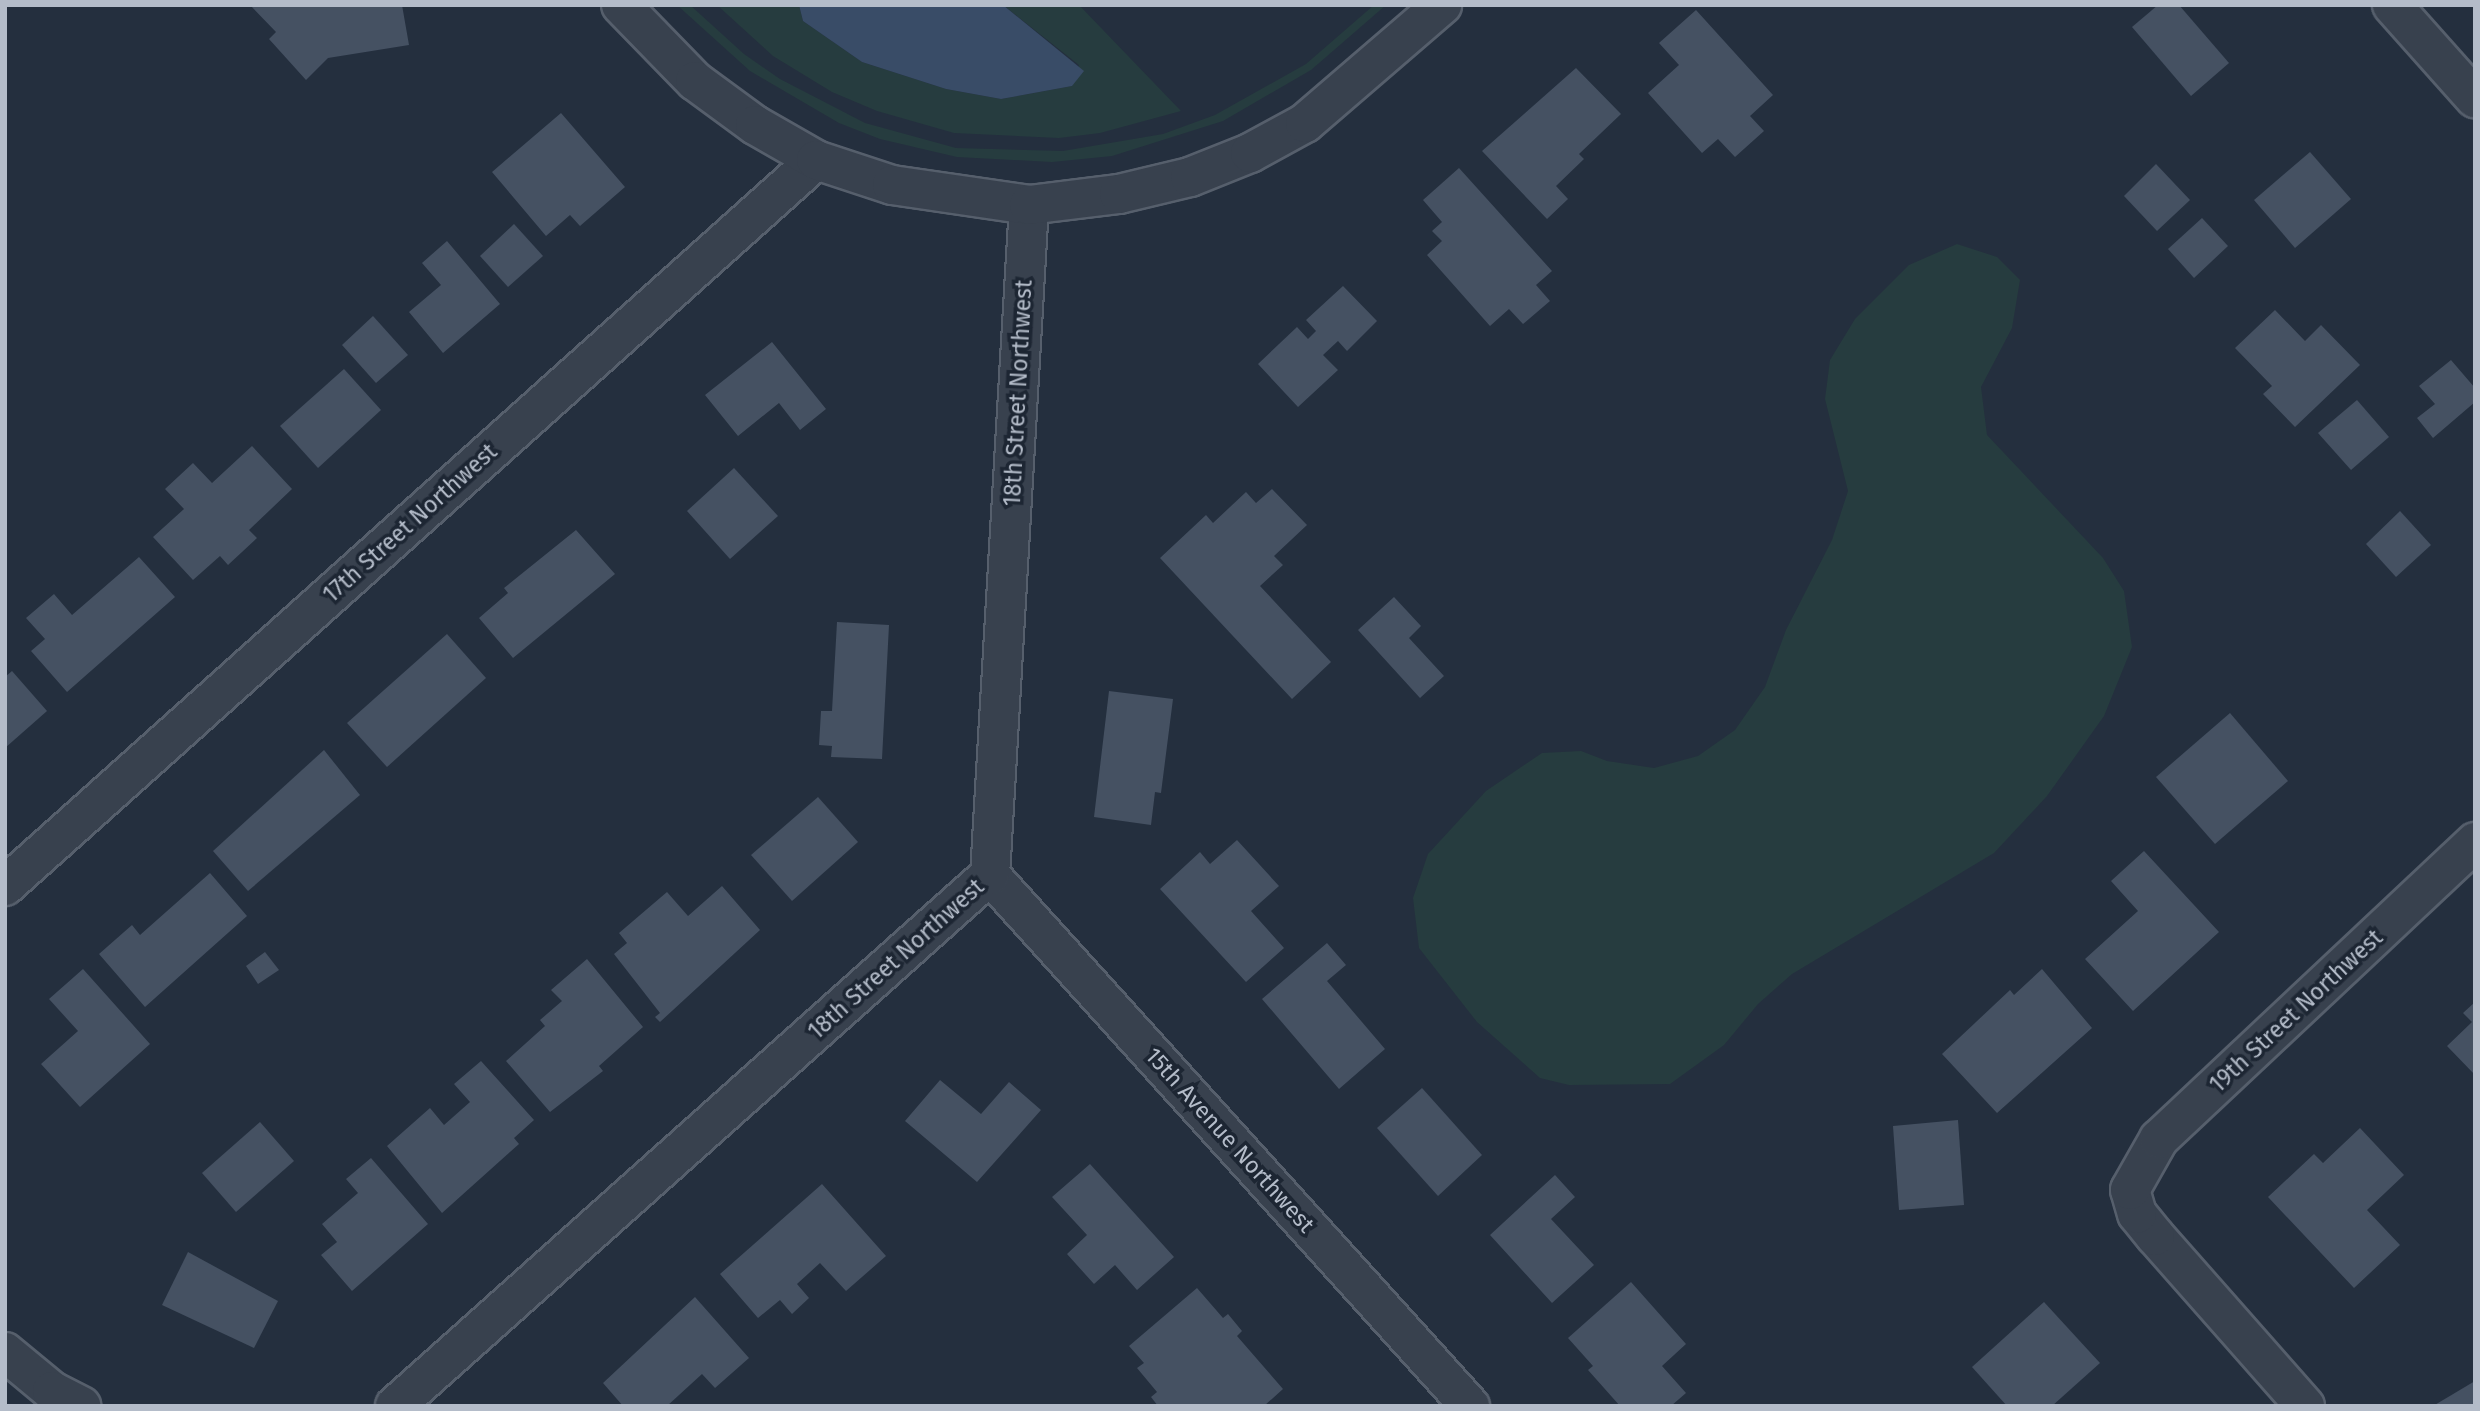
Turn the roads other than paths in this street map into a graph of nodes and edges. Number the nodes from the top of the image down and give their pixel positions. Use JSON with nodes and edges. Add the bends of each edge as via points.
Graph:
{"nodes":[{"id":1,"x":621,"y":5,"type":"edge"},
{"id":2,"x":1442,"y":5,"type":"edge"},
{"id":3,"x":2392,"y":5,"type":"edge"},
{"id":4,"x":2475,"y":98,"type":"edge"},
{"id":5,"x":816,"y":160,"type":"junction"},
{"id":6,"x":1029,"y":205,"type":"junction"},
{"id":7,"x":2475,"y":842,"type":"edge"},
{"id":8,"x":990,"y":875,"type":"junction"},
{"id":9,"x":5,"y":886,"type":"edge"},
{"id":10,"x":5,"y":1352,"type":"edge"},
{"id":11,"x":81,"y":1406,"type":"edge"},
{"id":12,"x":395,"y":1406,"type":"edge"},
{"id":13,"x":1470,"y":1406,"type":"edge"},
{"id":14,"x":2305,"y":1406,"type":"edge"}],
"edges":[{"from":1,"to":5,"type":"street","via":[[695,81],[755,125]]},
{"from":2,"to":6,"type":"street","via":[[1305,123],[1250,153],[1190,177],[1119,194]]},
{"from":3,"to":4,"type":"street"},
{"from":5,"to":6,"type":"street","via":[[892,185]]},
{"from":5,"to":9,"type":"street","name":"17th Street Northwest"},
{"from":6,"to":8,"type":"street","name":"18th Street Northwest"},
{"from":7,"to":14,"type":"street","name":"19th Street Northwest","via":[[2159,1139],[2130,1190],[2137,1214],[2149,1229]]},
{"from":8,"to":12,"type":"street","name":"18th Street Northwest"},
{"from":8,"to":13,"type":"street","name":"15th Avenue Northwest"},
{"from":10,"to":11,"type":"street","via":[[11,1362]]}]}
